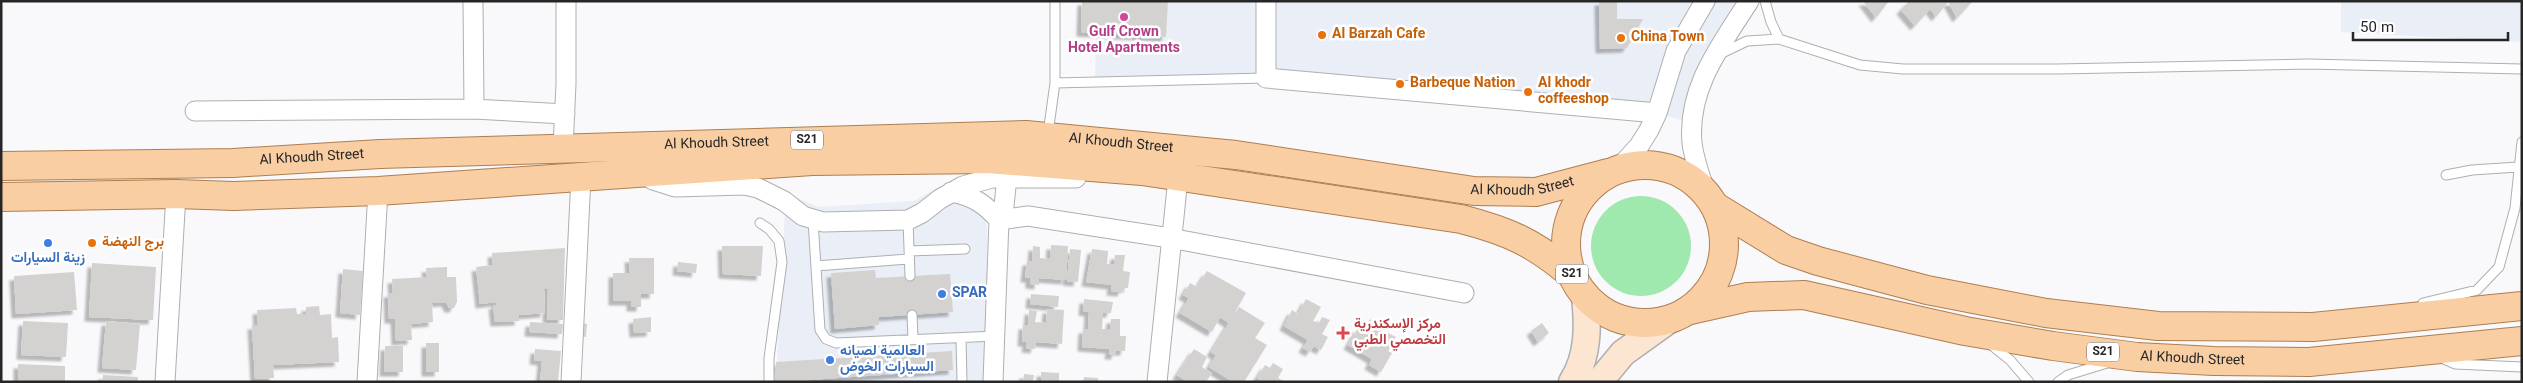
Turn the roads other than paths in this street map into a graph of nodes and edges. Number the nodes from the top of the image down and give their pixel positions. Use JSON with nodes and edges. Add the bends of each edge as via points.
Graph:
{"nodes":[{"id":1,"x":473,"y":1,"type":"edge"},
{"id":2,"x":566,"y":1,"type":"edge"},
{"id":3,"x":1055,"y":1,"type":"edge"},
{"id":4,"x":1266,"y":1,"type":"edge"},
{"id":5,"x":1705,"y":1,"type":"edge"},
{"id":6,"x":1749,"y":1,"type":"edge"},
{"id":7,"x":1765,"y":1,"type":"edge"},
{"id":8,"x":1779,"y":39,"type":"junction"},
{"id":9,"x":1712,"y":59,"type":"junction"},
{"id":10,"x":2522,"y":69,"type":"edge"},
{"id":11,"x":1266,"y":78,"type":"junction"},
{"id":12,"x":1055,"y":83,"type":"junction"},
{"id":13,"x":474,"y":109,"type":"junction"},
{"id":14,"x":195,"y":111,"type":"dead end"},
{"id":15,"x":1657,"y":113,"type":"junction"},
{"id":16,"x":565,"y":114,"type":"junction"},
{"id":17,"x":1048,"y":136,"type":"junction"},
{"id":18,"x":2522,"y":142,"type":"edge"},
{"id":19,"x":563,"y":148,"type":"junction"},
{"id":20,"x":1,"y":166,"type":"edge"},
{"id":21,"x":2518,"y":167,"type":"junction"},
{"id":22,"x":1130,"y":170,"type":"junction"},
{"id":23,"x":1613,"y":171,"type":"junction"},
{"id":24,"x":643,"y":173,"type":"junction"},
{"id":25,"x":2446,"y":175,"type":"dead end"},
{"id":26,"x":581,"y":177,"type":"junction"},
{"id":27,"x":1007,"y":177,"type":"junction"},
{"id":28,"x":1178,"y":178,"type":"junction"},
{"id":29,"x":378,"y":191,"type":"junction"},
{"id":30,"x":951,"y":192,"type":"junction"},
{"id":31,"x":176,"y":194,"type":"junction"},
{"id":32,"x":1,"y":197,"type":"edge"},
{"id":33,"x":1710,"y":199,"type":"junction"},
{"id":34,"x":2518,"y":207,"type":"edge"},
{"id":35,"x":813,"y":220,"type":"junction"},
{"id":36,"x":908,"y":220,"type":"junction"},
{"id":37,"x":1000,"y":220,"type":"junction"},
{"id":38,"x":760,"y":223,"type":"dead end"},
{"id":39,"x":1170,"y":238,"type":"junction"},
{"id":40,"x":965,"y":249,"type":"dead end"},
{"id":41,"x":909,"y":255,"type":"junction"},
{"id":42,"x":816,"y":266,"type":"junction"},
{"id":43,"x":910,"y":276,"type":"dead end"},
{"id":44,"x":1579,"y":285,"type":"junction"},
{"id":45,"x":1464,"y":293,"type":"dead end"},
{"id":46,"x":2409,"y":306,"type":"dead end"},
{"id":47,"x":2522,"y":306,"type":"edge"},
{"id":48,"x":2399,"y":308,"type":"dead end"},
{"id":49,"x":912,"y":315,"type":"dead end"},
{"id":50,"x":1679,"y":315,"type":"junction"},
{"id":51,"x":2313,"y":327,"type":"junction"},
{"id":52,"x":1965,"y":331,"type":"junction"},
{"id":53,"x":996,"y":336,"type":"junction"},
{"id":54,"x":961,"y":338,"type":"junction"},
{"id":55,"x":913,"y":339,"type":"junction"},
{"id":56,"x":2522,"y":341,"type":"edge"},
{"id":57,"x":2430,"y":351,"type":"junction"},
{"id":58,"x":2137,"y":357,"type":"junction"},
{"id":59,"x":2522,"y":366,"type":"edge"},
{"id":60,"x":164,"y":382,"type":"edge"},
{"id":61,"x":367,"y":382,"type":"edge"},
{"id":62,"x":571,"y":382,"type":"edge"},
{"id":63,"x":769,"y":382,"type":"edge"},
{"id":64,"x":962,"y":382,"type":"edge"},
{"id":65,"x":993,"y":382,"type":"edge"},
{"id":66,"x":1157,"y":382,"type":"edge"},
{"id":67,"x":1572,"y":382,"type":"edge"},
{"id":68,"x":1599,"y":382,"type":"edge"},
{"id":69,"x":2029,"y":382,"type":"edge"},
{"id":70,"x":2058,"y":382,"type":"edge"}],
"edges":[{"from":1,"to":13,"type":"street"},
{"from":2,"to":16,"type":"street"},
{"from":3,"to":12,"type":"lane"},
{"from":4,"to":11,"type":"street"},
{"from":5,"to":15,"type":"street","via":[[1676,51]]},
{"from":6,"to":9,"type":"street"},
{"from":7,"to":8,"type":"lane","via":[[1770,22]]},
{"from":8,"to":9,"type":"lane","via":[[1747,41]]},
{"from":8,"to":10,"type":"lane","via":[[1860,65],[1903,69],[2308,64]]},
{"from":9,"to":33,"type":"street","via":[[1694,98],[1691,123],[1692,145]]},
{"from":11,"to":12,"type":"lane"},
{"from":11,"to":15,"type":"street"},
{"from":12,"to":17,"type":"lane"},
{"from":13,"to":14,"type":"street"},
{"from":13,"to":16,"type":"street"},
{"from":15,"to":23,"type":"street","via":[[1639,146]]},
{"from":16,"to":19,"type":"street"},
{"from":17,"to":19,"type":"main road","name":"Al Khoudh Street","number":"S21"},
{"from":17,"to":23,"type":"main road","name":"Al Khoudh Street","number":"S21","via":[[1236,155],[1474,191],[1536,192]]},
{"from":18,"to":21,"type":"lane"},
{"from":19,"to":20,"type":"main road","name":"Al Khoudh Street","number":"S21","via":[[233,163]]},
{"from":21,"to":25,"type":"lane"},
{"from":21,"to":34,"type":"lane"},
{"from":22,"to":24,"type":"main road","name":"Al Khoudh Street","number":"S21","via":[[988,159],[936,159],[812,161]]},
{"from":22,"to":27,"type":"street","via":[[1086,179]]},
{"from":22,"to":28,"type":"main road","name":"Al Khoudh Street","number":"S21"},
{"from":23,"to":33,"type":"main road","number":"S21","via":[[1642,164],[1665,167],[1687,176]]},
{"from":23,"to":44,"type":"main road","number":"S21","via":[[1588,187],[1574,206],[1567,228],[1566,252]]},
{"from":24,"to":26,"type":"main road","name":"Al Khoudh Street","number":"S21"},
{"from":24,"to":35,"type":"street","via":[[653,180],[676,187],[744,185],[758,188]]},
{"from":26,"to":29,"type":"main road","name":"Al Khoudh Street","number":"S21"},
{"from":26,"to":62,"type":"street"},
{"from":27,"to":30,"type":"street","via":[[978,181]]},
{"from":27,"to":37,"type":"street"},
{"from":28,"to":39,"type":"street"},
{"from":28,"to":44,"type":"main road","name":"Al Khoudh Street","number":"S21","via":[[1461,219],[1493,227],[1546,253]]},
{"from":29,"to":31,"type":"main road","name":"Al Khoudh Street","number":"S21","via":[[234,196]]},
{"from":29,"to":61,"type":"street"},
{"from":30,"to":36,"type":"street"},
{"from":30,"to":37,"type":"street","via":[[982,203]]},
{"from":31,"to":32,"type":"main road","name":"Al Khoudh Street","number":"S21"},
{"from":31,"to":60,"type":"street"},
{"from":33,"to":50,"type":"main road","via":[[1723,229],[1724,252],[1718,274],[1707,294]]},
{"from":33,"to":51,"type":"main road","number":"S21","via":[[1786,250],[1927,290],[2046,313],[2158,326]]},
{"from":34,"to":46,"type":"lane","via":[[2498,267],[2477,290]]},
{"from":35,"to":36,"type":"street"},
{"from":35,"to":42,"type":"lane"},
{"from":36,"to":41,"type":"lane"},
{"from":37,"to":39,"type":"street","via":[[1028,216]]},
{"from":37,"to":53,"type":"street"},
{"from":38,"to":63,"type":"lane","via":[[779,241],[782,262],[769,358]]},
{"from":39,"to":45,"type":"street"},
{"from":39,"to":66,"type":"street"},
{"from":40,"to":41,"type":"lane"},
{"from":41,"to":42,"type":"lane"},
{"from":41,"to":43,"type":"lane"},
{"from":42,"to":55,"type":"lane","via":[[820,330],[826,339],[836,343]]},
{"from":44,"to":50,"type":"main road","number":"S21","via":[[1602,311],[1624,320],[1646,323]]},
{"from":44,"to":67,"type":"street","via":[[1587,338]]},
{"from":47,"to":51,"type":"main road","number":"S21"},
{"from":48,"to":51,"type":"lane"},
{"from":49,"to":55,"type":"lane"},
{"from":50,"to":52,"type":"main road","name":"Al Khoudh Street","number":"S21","via":[[1748,297],[1804,295]]},
{"from":50,"to":68,"type":"street","via":[[1624,353]]},
{"from":52,"to":58,"type":"main road","name":"Al Khoudh Street","number":"S21"},
{"from":52,"to":69,"type":"lane","via":[[2010,360]]},
{"from":53,"to":54,"type":"lane"},
{"from":53,"to":65,"type":"street"},
{"from":54,"to":55,"type":"lane"},
{"from":54,"to":64,"type":"lane"},
{"from":56,"to":57,"type":"main road","name":"Al Khoudh Street","number":"S21"},
{"from":57,"to":58,"type":"main road","name":"Al Khoudh Street","number":"S21","via":[[2309,362]]},
{"from":57,"to":59,"type":"lane","via":[[2455,364]]},
{"from":58,"to":70,"type":"lane","via":[[2085,368]]}]}
